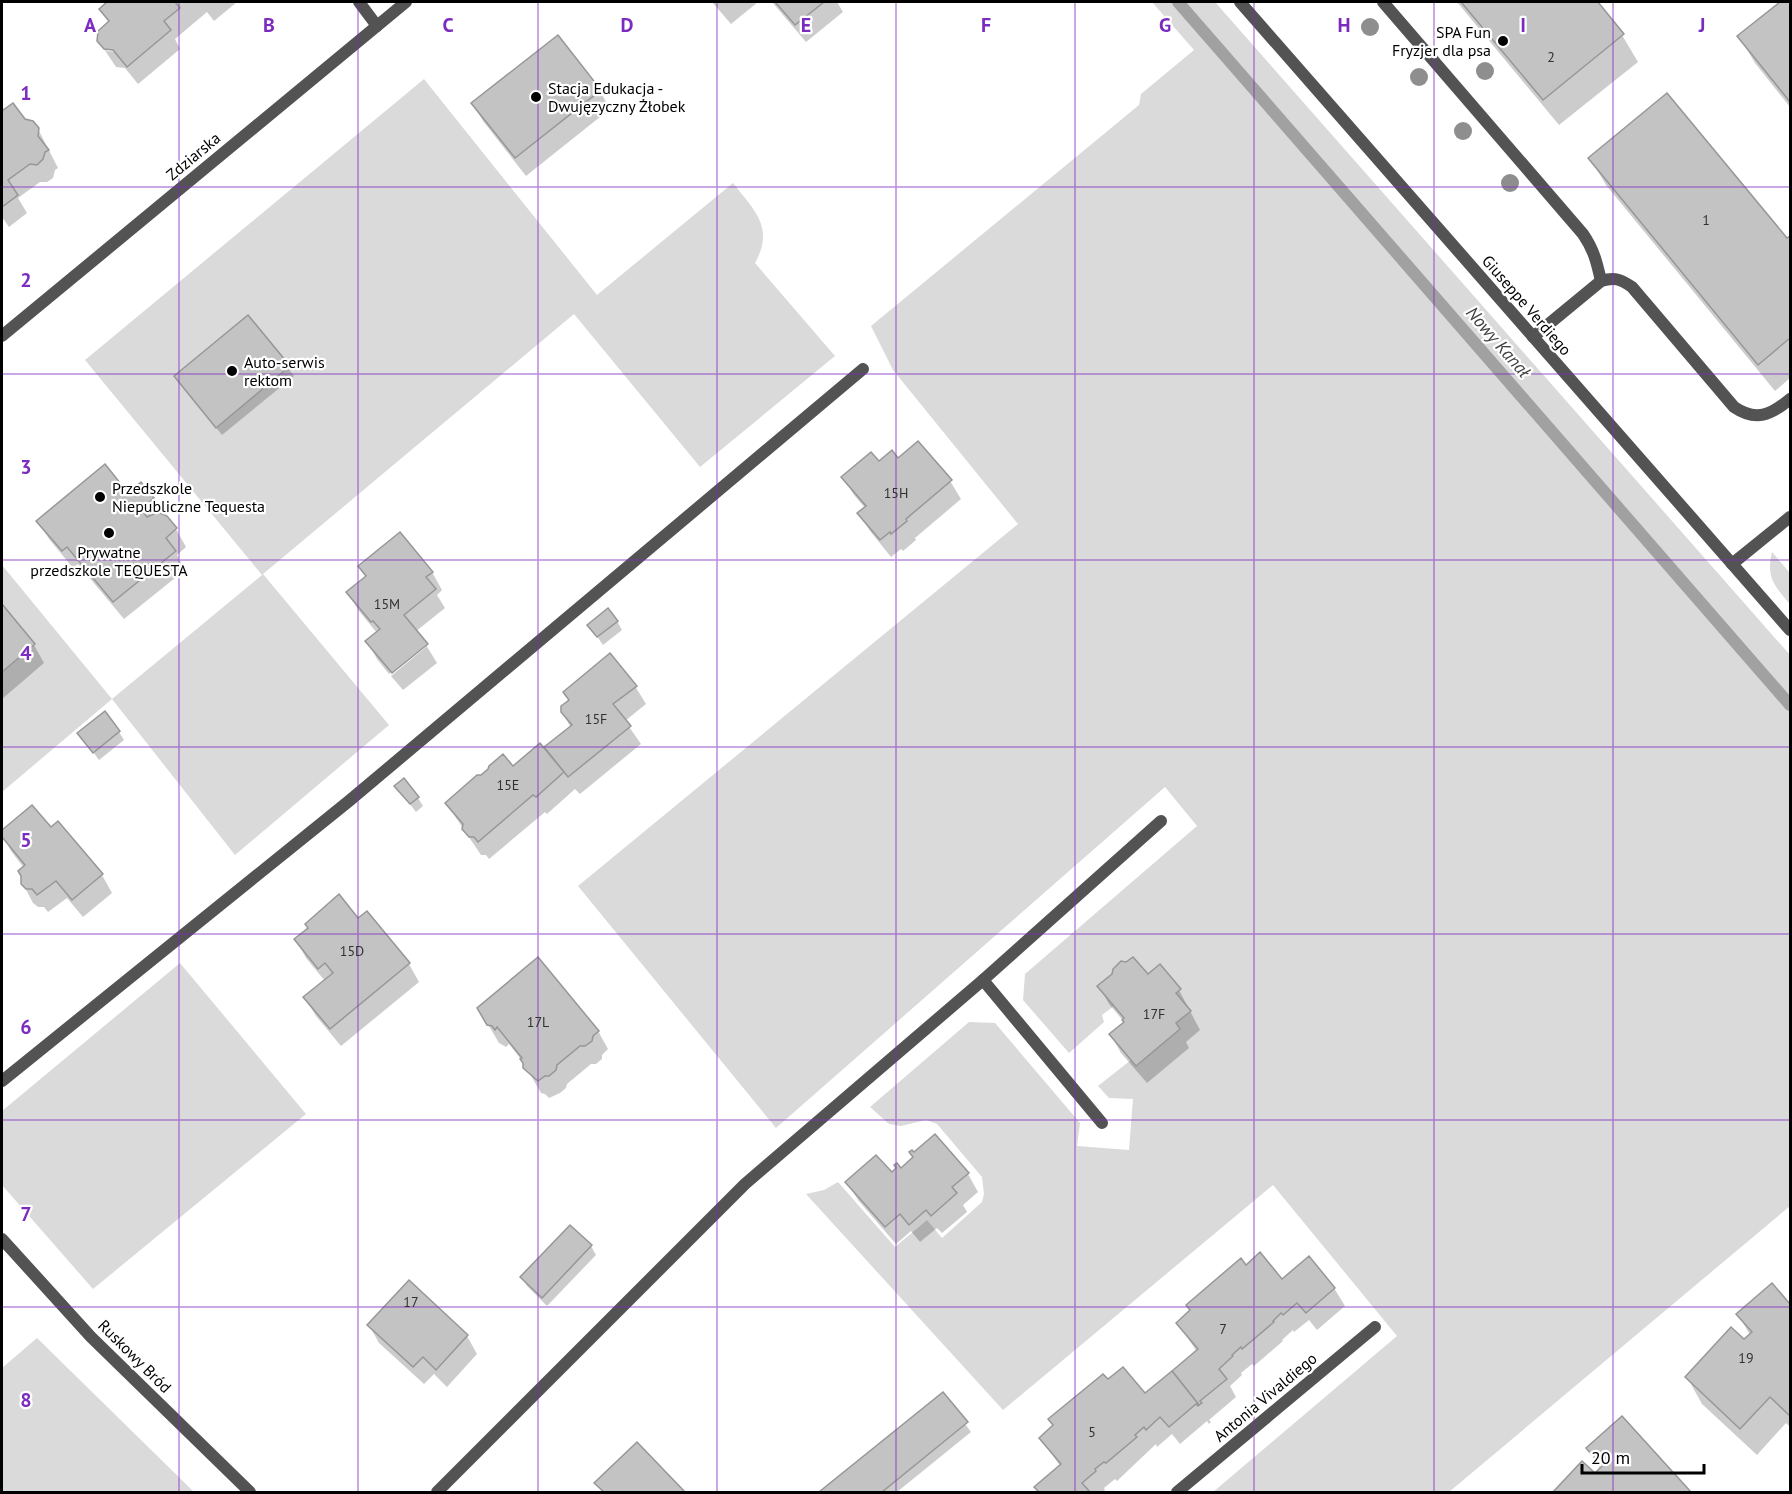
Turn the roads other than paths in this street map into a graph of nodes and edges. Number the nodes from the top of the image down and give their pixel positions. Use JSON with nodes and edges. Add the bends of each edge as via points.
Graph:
{"nodes":[{"id":1,"x":359,"y":2,"type":"edge"},
{"id":2,"x":406,"y":2,"type":"edge"},
{"id":3,"x":1240,"y":2,"type":"edge"},
{"id":4,"x":1383,"y":2,"type":"edge"},
{"id":5,"x":377,"y":26,"type":"junction"},
{"id":6,"x":1601,"y":281,"type":"junction"},
{"id":7,"x":2,"y":336,"type":"edge"},
{"id":8,"x":1533,"y":337,"type":"junction"},
{"id":9,"x":863,"y":369,"type":"dead end"},
{"id":10,"x":1791,"y":399,"type":"edge"},
{"id":11,"x":1791,"y":516,"type":"edge"},
{"id":12,"x":1732,"y":564,"type":"junction"},
{"id":13,"x":1791,"y":630,"type":"edge"},
{"id":14,"x":1161,"y":821,"type":"dead end"},
{"id":15,"x":983,"y":980,"type":"junction"},
{"id":16,"x":2,"y":1081,"type":"edge"},
{"id":17,"x":1102,"y":1123,"type":"dead end"},
{"id":18,"x":2,"y":1239,"type":"edge"},
{"id":19,"x":1375,"y":1327,"type":"dead end"},
{"id":20,"x":250,"y":1492,"type":"edge"},
{"id":21,"x":437,"y":1492,"type":"edge"},
{"id":22,"x":1177,"y":1492,"type":"edge"}],
"edges":[{"from":1,"to":5,"type":"street"},
{"from":2,"to":5,"type":"street","name":"Zdziarska"},
{"from":3,"to":8,"type":"street","name":"Giuseppe Verdiego"},
{"from":4,"to":6,"type":"street","via":[[1583,234],[1597,259]]},
{"from":5,"to":7,"type":"street","name":"Zdziarska"},
{"from":6,"to":8,"type":"street"},
{"from":6,"to":10,"type":"street","via":[[1620,279],[1632,287],[1744,414],[1766,414]]},
{"from":8,"to":12,"type":"street","name":"Giuseppe Verdiego"},
{"from":9,"to":16,"type":"street","via":[[349,801]]},
{"from":11,"to":12,"type":"street"},
{"from":12,"to":13,"type":"street","name":"Giuseppe Verdiego"},
{"from":14,"to":15,"type":"street"},
{"from":15,"to":17,"type":"street"},
{"from":15,"to":21,"type":"street","via":[[745,1184]]},
{"from":18,"to":20,"type":"street","name":"Ruskowy Bród","via":[[91,1337]]},
{"from":19,"to":22,"type":"street","name":"Antonia Vivaldiego"}]}
